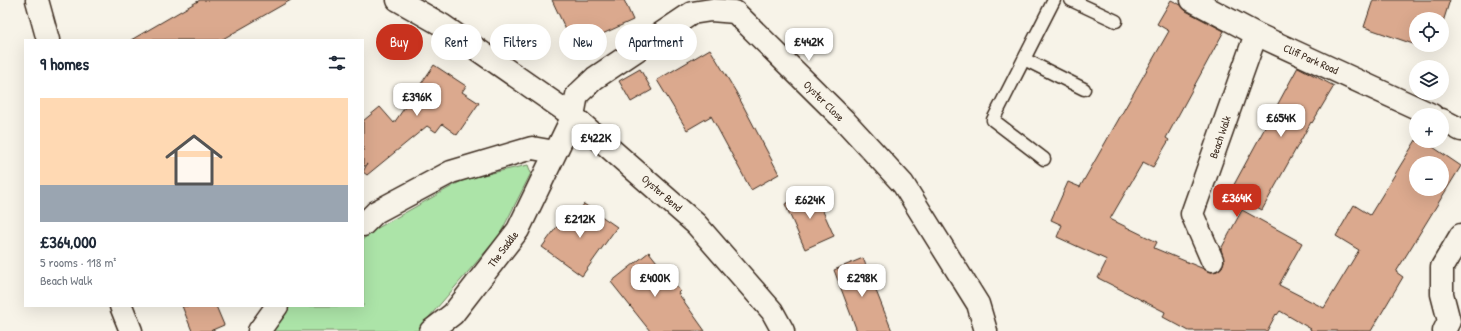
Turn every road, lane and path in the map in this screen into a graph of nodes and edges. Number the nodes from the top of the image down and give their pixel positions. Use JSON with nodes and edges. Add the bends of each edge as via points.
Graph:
{"nodes":[{"id":1,"x":37,"y":0,"type":"edge"},
{"id":2,"x":398,"y":0,"type":"edge"},
{"id":3,"x":1054,"y":0,"type":"edge"},
{"id":4,"x":1071,"y":0,"type":"edge"},
{"id":5,"x":1192,"y":0,"type":"edge"},
{"id":6,"x":1116,"y":21,"type":"dead end"},
{"id":7,"x":1256,"y":34,"type":"junction"},
{"id":8,"x":48,"y":39,"type":"edge"},
{"id":9,"x":1024,"y":59,"type":"junction"},
{"id":10,"x":1084,"y":89,"type":"dead end"},
{"id":11,"x":1417,"y":108,"type":"edge"},
{"id":12,"x":573,"y":116,"type":"junction"},
{"id":13,"x":1449,"y":124,"type":"edge"},
{"id":14,"x":1461,"y":130,"type":"edge"},
{"id":15,"x":555,"y":152,"type":"junction"},
{"id":16,"x":1044,"y":158,"type":"dead end"},
{"id":17,"x":364,"y":224,"type":"edge"},
{"id":18,"x":1461,"y":235,"type":"edge"},
{"id":19,"x":1212,"y":260,"type":"dead end"},
{"id":20,"x":121,"y":307,"type":"edge"},
{"id":21,"x":276,"y":307,"type":"edge"},
{"id":22,"x":1451,"y":326,"type":"edge"},
{"id":23,"x":131,"y":331,"type":"edge"},
{"id":24,"x":259,"y":331,"type":"edge"},
{"id":25,"x":431,"y":331,"type":"edge"},
{"id":26,"x":783,"y":331,"type":"edge"},
{"id":27,"x":986,"y":331,"type":"edge"}],
"edges":[{"from":1,"to":8,"type":"street"},
{"from":2,"to":12,"type":"street","name":"Oyster Bend","via":[[442,25]]},
{"from":3,"to":9,"type":"lane"},
{"from":4,"to":6,"type":"lane"},
{"from":5,"to":7,"type":"street","name":"Cliff Park Road"},
{"from":7,"to":11,"type":"street","name":"Cliff Park Road"},
{"from":7,"to":19,"type":"street","name":"Beach Walk","via":[[1192,214]]},
{"from":9,"to":10,"type":"lane"},
{"from":9,"to":16,"type":"lane","via":[[993,120]]},
{"from":12,"to":15,"type":"street","name":"The Saddle"},
{"from":12,"to":26,"type":"street","name":"Oyster Bend","via":[[696,224],[772,311]]},
{"from":12,"to":27,"type":"street","name":"Oyster Close","via":[[577,95],[595,78],[692,13],[711,10],[735,12],[844,120],[904,184],[978,304]]},
{"from":13,"to":14,"type":"street"},
{"from":15,"to":17,"type":"street","via":[[532,148],[451,172],[376,212]]},
{"from":15,"to":25,"type":"street","name":"The Saddle","via":[[518,230],[453,314]]},
{"from":18,"to":22,"type":"street","via":[[1442,267],[1442,294]]},
{"from":20,"to":23,"type":"street"},
{"from":21,"to":24,"type":"street"}]}
